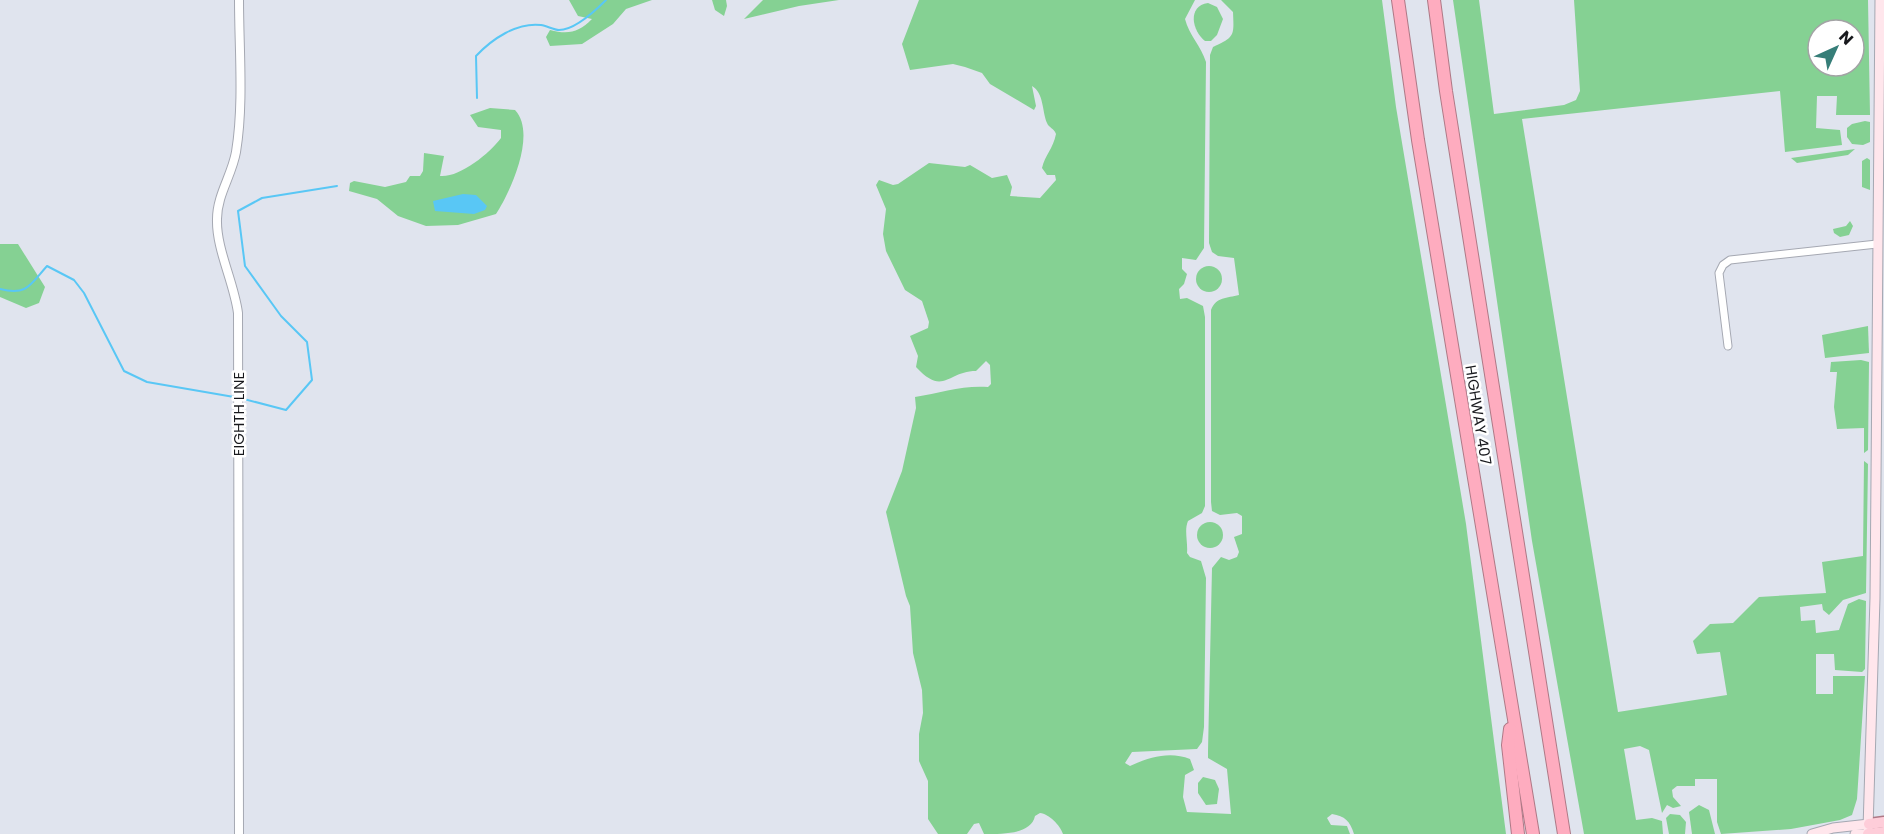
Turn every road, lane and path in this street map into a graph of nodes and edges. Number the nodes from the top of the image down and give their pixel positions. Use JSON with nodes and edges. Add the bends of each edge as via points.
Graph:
{"nodes":[{"id":1,"x":239,"y":0,"type":"edge"},
{"id":2,"x":1398,"y":0,"type":"edge"},
{"id":3,"x":1434,"y":0,"type":"edge"},
{"id":4,"x":1880,"y":0,"type":"edge"},
{"id":5,"x":1877,"y":244,"type":"junction"},
{"id":6,"x":1728,"y":346,"type":"dead end"},
{"id":7,"x":1880,"y":395,"type":"edge"},
{"id":8,"x":1880,"y":500,"type":"edge"},
{"id":9,"x":1880,"y":599,"type":"edge"},
{"id":10,"x":1512,"y":716,"type":"junction"},
{"id":11,"x":1884,"y":822,"type":"edge"},
{"id":12,"x":1868,"y":831,"type":"edge"},
{"id":13,"x":1884,"y":832,"type":"edge"},
{"id":14,"x":239,"y":834,"type":"edge"},
{"id":15,"x":1518,"y":834,"type":"edge"},
{"id":16,"x":1533,"y":834,"type":"edge"},
{"id":17,"x":1564,"y":834,"type":"edge"},
{"id":18,"x":1820,"y":834,"type":"edge"},
{"id":19,"x":1855,"y":834,"type":"edge"}],
"edges":[{"from":1,"to":14,"type":"street","name":"EIGHTH LINE","via":[[236,151],[217,221],[235,293],[240,392]]},
{"from":2,"to":10,"type":"highway","name":"HIGHWAY 407"},
{"from":3,"to":17,"type":"highway","name":"HIGHWAY 407"},
{"from":4,"to":5,"type":"main road"},
{"from":5,"to":6,"type":"street","via":[[1730,260],[1719,273]]},
{"from":5,"to":7,"type":"main road"},
{"from":7,"to":8,"type":"main road"},
{"from":8,"to":9,"type":"main road"},
{"from":9,"to":12,"type":"main road"},
{"from":10,"to":15,"type":"highway","via":[[1508,745]]},
{"from":10,"to":16,"type":"highway","name":"HIGHWAY 407"},
{"from":11,"to":12,"type":"main road"},
{"from":12,"to":13,"type":"main road"},
{"from":12,"to":18,"type":"main road","via":[[1833,828]]},
{"from":12,"to":19,"type":"main road"}]}
